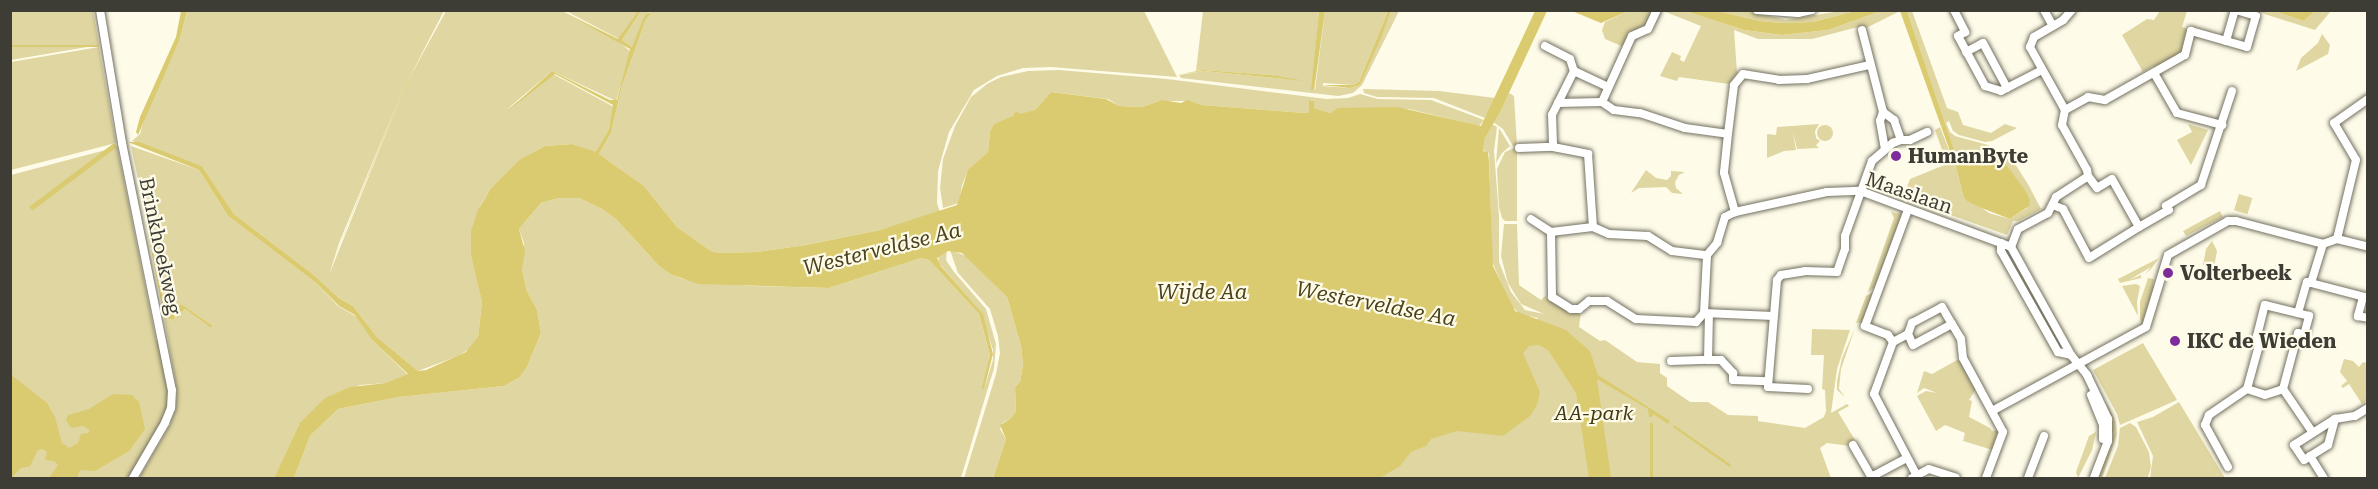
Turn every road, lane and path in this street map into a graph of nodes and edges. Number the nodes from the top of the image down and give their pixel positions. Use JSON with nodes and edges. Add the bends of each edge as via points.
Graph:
{"nodes":[{"id":1,"x":100,"y":10,"type":"edge"},
{"id":2,"x":1657,"y":10,"type":"edge"},
{"id":3,"x":1757,"y":10,"type":"edge"},
{"id":4,"x":1812,"y":10,"type":"edge"},
{"id":5,"x":1954,"y":10,"type":"edge"},
{"id":6,"x":2044,"y":10,"type":"edge"},
{"id":7,"x":2236,"y":10,"type":"edge"},
{"id":8,"x":2068,"y":11,"type":"edge"},
{"id":9,"x":2053,"y":26,"type":"junction"},
{"id":10,"x":1862,"y":30,"type":"dead end"},
{"id":11,"x":2226,"y":41,"type":"junction"},
{"id":12,"x":1545,"y":46,"type":"dead end"},
{"id":13,"x":1966,"y":52,"type":"junction"},
{"id":14,"x":1869,"y":65,"type":"junction"},
{"id":15,"x":2042,"y":70,"type":"junction"},
{"id":16,"x":1574,"y":71,"type":"junction"},
{"id":17,"x":2154,"y":73,"type":"junction"},
{"id":18,"x":1608,"y":87,"type":"junction"},
{"id":19,"x":2007,"y":88,"type":"junction"},
{"id":20,"x":2232,"y":91,"type":"dead end"},
{"id":21,"x":2367,"y":99,"type":"edge"},
{"id":22,"x":1602,"y":102,"type":"junction"},
{"id":23,"x":1558,"y":103,"type":"junction"},
{"id":24,"x":2065,"y":110,"type":"junction"},
{"id":25,"x":1883,"y":112,"type":"junction"},
{"id":26,"x":2222,"y":125,"type":"junction"},
{"id":27,"x":1927,"y":132,"type":"dead end"},
{"id":28,"x":1728,"y":134,"type":"junction"},
{"id":29,"x":1901,"y":140,"type":"junction"},
{"id":30,"x":1553,"y":147,"type":"junction"},
{"id":31,"x":1519,"y":148,"type":"dead end"},
{"id":32,"x":1885,"y":148,"type":"junction"},
{"id":33,"x":2088,"y":176,"type":"junction"},
{"id":34,"x":1860,"y":192,"type":"junction"},
{"id":35,"x":2053,"y":205,"type":"junction"},
{"id":36,"x":1908,"y":210,"type":"junction"},
{"id":37,"x":1735,"y":212,"type":"junction"},
{"id":38,"x":1531,"y":219,"type":"dead end"},
{"id":39,"x":1593,"y":227,"type":"junction"},
{"id":40,"x":2139,"y":227,"type":"junction"},
{"id":41,"x":1551,"y":232,"type":"junction"},
{"id":42,"x":2337,"y":239,"type":"junction"},
{"id":43,"x":2001,"y":243,"type":"junction"},
{"id":44,"x":2323,"y":244,"type":"junction"},
{"id":45,"x":2011,"y":247,"type":"junction"},
{"id":46,"x":2367,"y":247,"type":"edge"},
{"id":47,"x":1707,"y":255,"type":"junction"},
{"id":48,"x":2311,"y":283,"type":"junction"},
{"id":49,"x":2365,"y":298,"type":"edge"},
{"id":50,"x":2298,"y":313,"type":"junction"},
{"id":51,"x":1707,"y":314,"type":"junction"},
{"id":52,"x":1773,"y":316,"type":"junction"},
{"id":53,"x":2367,"y":318,"type":"edge"},
{"id":54,"x":1952,"y":324,"type":"junction"},
{"id":55,"x":1908,"y":334,"type":"junction"},
{"id":56,"x":1893,"y":342,"type":"junction"},
{"id":57,"x":2071,"y":355,"type":"junction"},
{"id":58,"x":1708,"y":360,"type":"junction"},
{"id":59,"x":1671,"y":361,"type":"dead end"},
{"id":60,"x":2077,"y":364,"type":"junction"},
{"id":61,"x":1768,"y":381,"type":"junction"},
{"id":62,"x":1808,"y":389,"type":"dead end"},
{"id":63,"x":2247,"y":389,"type":"junction"},
{"id":64,"x":2283,"y":389,"type":"junction"},
{"id":65,"x":2367,"y":408,"type":"edge"},
{"id":66,"x":1992,"y":411,"type":"junction"},
{"id":67,"x":2335,"y":419,"type":"junction"},
{"id":68,"x":2313,"y":433,"type":"junction"},
{"id":69,"x":2044,"y":436,"type":"dead end"},
{"id":70,"x":1853,"y":445,"type":"dead end"},
{"id":71,"x":2310,"y":456,"type":"junction"},
{"id":72,"x":1906,"y":458,"type":"junction"},
{"id":73,"x":2228,"y":467,"type":"dead end"},
{"id":74,"x":1914,"y":477,"type":"edge"},
{"id":75,"x":133,"y":478,"type":"edge"},
{"id":76,"x":1872,"y":478,"type":"edge"},
{"id":77,"x":1956,"y":478,"type":"edge"},
{"id":78,"x":1986,"y":478,"type":"edge"},
{"id":79,"x":2028,"y":478,"type":"edge"},
{"id":80,"x":2092,"y":478,"type":"edge"},
{"id":81,"x":2324,"y":478,"type":"edge"}],
"edges":[{"from":1,"to":75,"type":"street","name":"Brinkhoekweg","via":[[173,396],[165,423]]},
{"from":2,"to":18,"type":"street","via":[[1648,29],[1632,36]]},
{"from":3,"to":4,"type":"street"},
{"from":5,"to":13,"type":"street","via":[[1965,32],[1958,36]]},
{"from":6,"to":9,"type":"street"},
{"from":7,"to":11,"type":"street"},
{"from":7,"to":11,"type":"street","via":[[2256,16],[2247,47]]},
{"from":8,"to":9,"type":"street"},
{"from":9,"to":15,"type":"street","via":[[2034,37],[2031,47]]},
{"from":10,"to":14,"type":"street"},
{"from":11,"to":17,"type":"street","via":[[2191,31],[2185,55]]},
{"from":12,"to":16,"type":"street","via":[[1570,59]]},
{"from":13,"to":19,"type":"street","via":[[1985,86],[2001,91]]},
{"from":13,"to":19,"type":"street","via":[[1983,44]]},
{"from":14,"to":25,"type":"street"},
{"from":14,"to":28,"type":"street","via":[[1807,79],[1779,80],[1743,74],[1734,85]]},
{"from":15,"to":19,"type":"street"},
{"from":15,"to":24,"type":"street"},
{"from":16,"to":18,"type":"street"},
{"from":16,"to":23,"type":"street"},
{"from":17,"to":24,"type":"street","via":[[2105,100],[2088,97]]},
{"from":17,"to":26,"type":"street","via":[[2177,113]]},
{"from":18,"to":22,"type":"street"},
{"from":20,"to":26,"type":"street"},
{"from":21,"to":42,"type":"street","via":[[2334,123],[2356,160]]},
{"from":22,"to":23,"type":"street"},
{"from":22,"to":28,"type":"street","via":[[1614,110]]},
{"from":23,"to":30,"type":"street","via":[[1552,115]]},
{"from":24,"to":33,"type":"street","via":[[2062,125]]},
{"from":25,"to":29,"type":"street","via":[[1894,120]]},
{"from":25,"to":32,"type":"street","via":[[1880,121]]},
{"from":26,"to":40,"type":"street","via":[[2201,185]]},
{"from":27,"to":29,"type":"street"},
{"from":28,"to":37,"type":"street","via":[[1724,174]]},
{"from":29,"to":32,"type":"street"},
{"from":30,"to":31,"type":"street"},
{"from":30,"to":39,"type":"street","via":[[1583,151],[1591,158]]},
{"from":32,"to":34,"type":"street","via":[[1870,163]]},
{"from":33,"to":35,"type":"street","via":[[2056,197]]},
{"from":33,"to":40,"type":"street","via":[[2097,188],[2112,179]]},
{"from":34,"to":36,"type":"street","name":"Maaslaan"},
{"from":34,"to":37,"type":"street","name":"Maaslaan","via":[[1827,192]]},
{"from":34,"to":52,"type":"street","via":[[1837,272],[1781,275]]},
{"from":35,"to":40,"type":"street","via":[[2062,209],[2090,258]]},
{"from":35,"to":45,"type":"street","via":[[2048,213],[2018,230]]},
{"from":36,"to":43,"type":"street","name":"Maaslaan"},
{"from":36,"to":56,"type":"street","via":[[1864,326],[1888,335]]},
{"from":37,"to":47,"type":"street","via":[[1725,217],[1717,243]]},
{"from":38,"to":41,"type":"street"},
{"from":39,"to":41,"type":"street"},
{"from":39,"to":47,"type":"street","via":[[1609,234],[1648,236],[1672,251]]},
{"from":41,"to":51,"type":"street","via":[[1552,297],[1571,309],[1579,309],[1588,301],[1607,301],[1636,320],[1696,322]]},
{"from":42,"to":44,"type":"street"},
{"from":42,"to":46,"type":"street"},
{"from":43,"to":45,"type":"street","name":"Maaslaan"},
{"from":43,"to":57,"type":"street","via":[[2001,251],[2058,352]]},
{"from":44,"to":48,"type":"street"},
{"from":44,"to":60,"type":"street","via":[[2228,221],[2172,251],[2146,327]]},
{"from":45,"to":57,"type":"street"},
{"from":47,"to":51,"type":"street"},
{"from":48,"to":49,"type":"street"},
{"from":48,"to":50,"type":"street","via":[[2307,282]]},
{"from":49,"to":53,"type":"street","via":[[2358,316]]},
{"from":50,"to":63,"type":"street","via":[[2265,305]]},
{"from":50,"to":64,"type":"street","via":[[2309,316],[2304,335],[2298,333]]},
{"from":51,"to":52,"type":"street"},
{"from":51,"to":58,"type":"street"},
{"from":52,"to":61,"type":"street"},
{"from":54,"to":55,"type":"street","via":[[1913,345]]},
{"from":54,"to":55,"type":"street","via":[[1942,307],[1912,323]]},
{"from":54,"to":66,"type":"street","via":[[1961,339],[1963,358]]},
{"from":55,"to":56,"type":"street"},
{"from":56,"to":72,"type":"street","via":[[1874,394]]},
{"from":57,"to":60,"type":"street"},
{"from":58,"to":59,"type":"street"},
{"from":58,"to":61,"type":"street","via":[[1721,360],[1733,373],[1732,380]]},
{"from":60,"to":66,"type":"street"},
{"from":60,"to":80,"type":"street","via":[[2103,427]]},
{"from":61,"to":62,"type":"street","via":[[1768,387]]},
{"from":63,"to":64,"type":"street","via":[[2265,395]]},
{"from":63,"to":73,"type":"street","via":[[2212,410],[2205,425]]},
{"from":64,"to":68,"type":"street"},
{"from":65,"to":67,"type":"street","via":[[2355,416]]},
{"from":66,"to":78,"type":"street","via":[[2003,432]]},
{"from":67,"to":68,"type":"street"},
{"from":67,"to":71,"type":"street","via":[[2328,445]]},
{"from":68,"to":71,"type":"street","via":[[2294,445],[2304,460]]},
{"from":69,"to":79,"type":"street"},
{"from":70,"to":76,"type":"street"},
{"from":71,"to":81,"type":"street"},
{"from":72,"to":74,"type":"street"},
{"from":72,"to":76,"type":"street"},
{"from":74,"to":77,"type":"street","via":[[1929,469]]}]}
